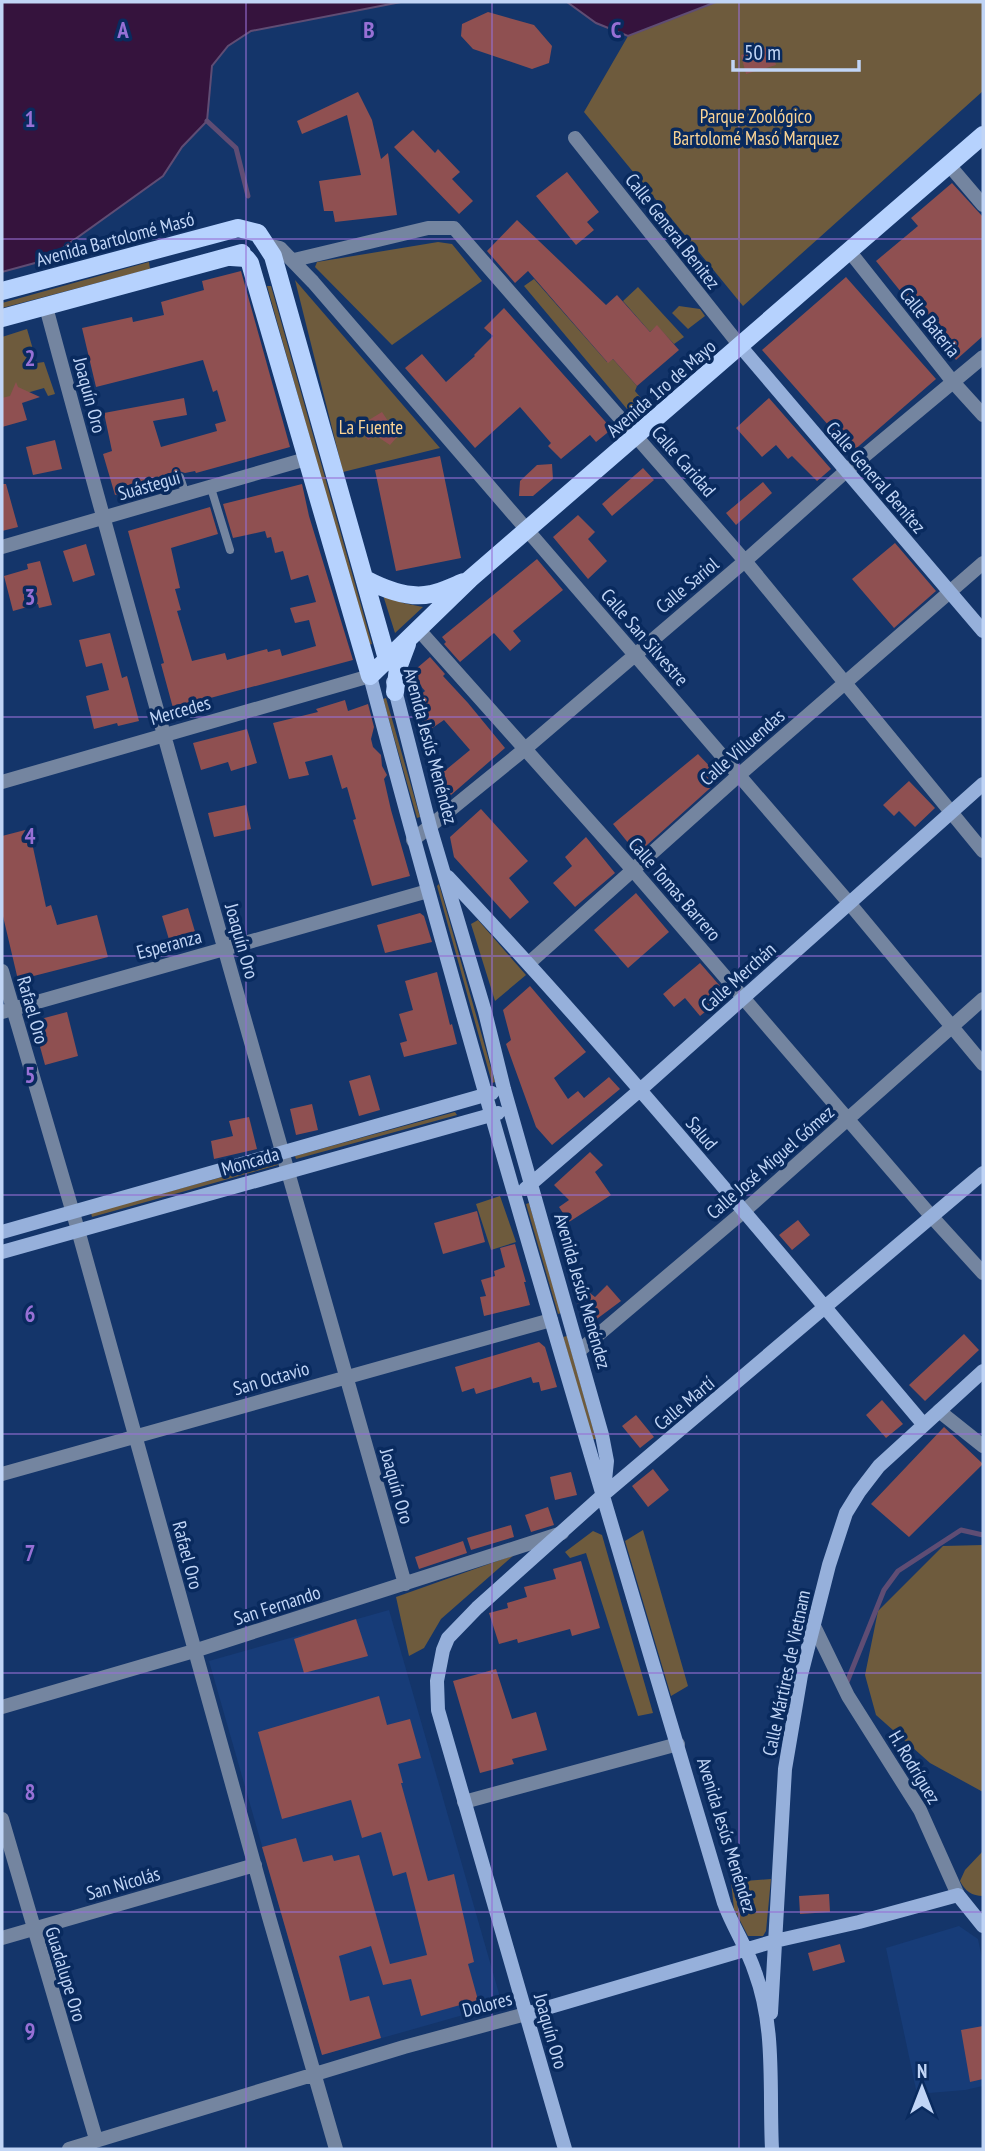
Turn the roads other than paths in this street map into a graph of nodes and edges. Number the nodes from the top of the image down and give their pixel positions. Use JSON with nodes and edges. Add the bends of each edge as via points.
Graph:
{"nodes":[{"id":1,"x":983,"y":135,"type":"edge"},
{"id":2,"x":575,"y":138,"type":"dead end"},
{"id":3,"x":949,"y":165,"type":"junction"},
{"id":4,"x":983,"y":205,"type":"edge"},
{"id":5,"x":267,"y":245,"type":"junction"},
{"id":6,"x":168,"y":247,"type":"junction"},
{"id":7,"x":849,"y":252,"type":"junction"},
{"id":8,"x":231,"y":257,"type":"junction"},
{"id":9,"x":294,"y":260,"type":"junction"},
{"id":10,"x":175,"y":272,"type":"junction"},
{"id":11,"x":2,"y":291,"type":"edge"},
{"id":12,"x":46,"y":307,"type":"junction"},
{"id":13,"x":2,"y":318,"type":"edge"},
{"id":14,"x":741,"y":347,"type":"junction"},
{"id":15,"x":983,"y":357,"type":"edge"},
{"id":16,"x":953,"y":382,"type":"junction"},
{"id":17,"x":983,"y":415,"type":"edge"},
{"id":18,"x":636,"y":437,"type":"junction"},
{"id":19,"x":306,"y":460,"type":"junction"},
{"id":20,"x":845,"y":471,"type":"junction"},
{"id":21,"x":180,"y":477,"type":"dead end"},
{"id":22,"x":211,"y":488,"type":"junction"},
{"id":23,"x":186,"y":495,"type":"junction"},
{"id":24,"x":103,"y":518,"type":"junction"},
{"id":25,"x":528,"y":529,"type":"junction"},
{"id":26,"x":2,"y":547,"type":"edge"},
{"id":27,"x":230,"y":550,"type":"dead end"},
{"id":28,"x":745,"y":561,"type":"junction"},
{"id":29,"x":983,"y":564,"type":"edge"},
{"id":30,"x":365,"y":579,"type":"junction"},
{"id":31,"x":470,"y":579,"type":"junction"},
{"id":32,"x":951,"y":592,"type":"junction"},
{"id":33,"x":983,"y":631,"type":"edge"},
{"id":34,"x":414,"y":633,"type":"junction"},
{"id":35,"x":634,"y":655,"type":"junction"},
{"id":36,"x":387,"y":659,"type":"junction"},
{"id":37,"x":370,"y":676,"type":"junction"},
{"id":38,"x":846,"y":684,"type":"junction"},
{"id":39,"x":395,"y":692,"type":"junction"},
{"id":40,"x":164,"y":734,"type":"junction"},
{"id":41,"x":525,"y":749,"type":"junction"},
{"id":42,"x":739,"y":775,"type":"junction"},
{"id":43,"x":2,"y":782,"type":"edge"},
{"id":44,"x":983,"y":784,"type":"edge"},
{"id":45,"x":950,"y":814,"type":"junction"},
{"id":46,"x":430,"y":827,"type":"junction"},
{"id":47,"x":413,"y":840,"type":"junction"},
{"id":48,"x":983,"y":851,"type":"edge"},
{"id":49,"x":633,"y":870,"type":"junction"},
{"id":50,"x":444,"y":873,"type":"junction"},
{"id":51,"x":428,"y":891,"type":"junction"},
{"id":52,"x":849,"y":904,"type":"junction"},
{"id":53,"x":224,"y":949,"type":"junction"},
{"id":54,"x":528,"y":963,"type":"junction"},
{"id":55,"x":2,"y":971,"type":"edge"},
{"id":56,"x":744,"y":998,"type":"junction"},
{"id":57,"x":983,"y":999,"type":"edge"},
{"id":58,"x":7,"y":1010,"type":"edge"},
{"id":59,"x":952,"y":1027,"type":"junction"},
{"id":60,"x":983,"y":1065,"type":"edge"},
{"id":61,"x":504,"y":1089,"type":"junction"},
{"id":62,"x":640,"y":1090,"type":"junction"},
{"id":63,"x":486,"y":1095,"type":"junction"},
{"id":64,"x":510,"y":1109,"type":"junction"},
{"id":65,"x":491,"y":1115,"type":"junction"},
{"id":66,"x":849,"y":1120,"type":"junction"},
{"id":67,"x":283,"y":1152,"type":"junction"},
{"id":68,"x":289,"y":1170,"type":"junction"},
{"id":69,"x":983,"y":1173,"type":"edge"},
{"id":70,"x":531,"y":1185,"type":"junction"},
{"id":71,"x":516,"y":1195,"type":"junction"},
{"id":72,"x":72,"y":1212,"type":"junction"},
{"id":73,"x":744,"y":1212,"type":"junction"},
{"id":74,"x":932,"y":1217,"type":"junction"},
{"id":75,"x":78,"y":1230,"type":"junction"},
{"id":76,"x":2,"y":1231,"type":"edge"},
{"id":77,"x":2,"y":1252,"type":"edge"},
{"id":78,"x":983,"y":1273,"type":"edge"},
{"id":79,"x":825,"y":1308,"type":"junction"},
{"id":80,"x":551,"y":1320,"type":"junction"},
{"id":81,"x":579,"y":1351,"type":"junction"},
{"id":82,"x":983,"y":1371,"type":"edge"},
{"id":83,"x":347,"y":1377,"type":"junction"},
{"id":84,"x":939,"y":1411,"type":"junction"},
{"id":85,"x":924,"y":1425,"type":"junction"},
{"id":86,"x":136,"y":1436,"type":"junction"},
{"id":87,"x":983,"y":1446,"type":"edge"},
{"id":88,"x":2,"y":1474,"type":"edge"},
{"id":89,"x":603,"y":1495,"type":"junction"},
{"id":90,"x":562,"y":1533,"type":"junction"},
{"id":91,"x":405,"y":1584,"type":"junction"},
{"id":92,"x":814,"y":1626,"type":"junction"},
{"id":93,"x":194,"y":1651,"type":"junction"},
{"id":94,"x":436,"y":1681,"type":"joint"},
{"id":95,"x":2,"y":1707,"type":"edge"},
{"id":96,"x":678,"y":1744,"type":"junction"},
{"id":97,"x":464,"y":1802,"type":"junction"},
{"id":98,"x":2,"y":1819,"type":"edge"},
{"id":99,"x":255,"y":1864,"type":"junction"},
{"id":100,"x":958,"y":1895,"type":"junction"},
{"id":101,"x":983,"y":1926,"type":"edge"},
{"id":102,"x":33,"y":1930,"type":"junction"},
{"id":103,"x":2,"y":1938,"type":"edge"},
{"id":104,"x":775,"y":1941,"type":"junction"},
{"id":105,"x":746,"y":1950,"type":"junction"},
{"id":106,"x":526,"y":2014,"type":"junction"},
{"id":107,"x":770,"y":2042,"type":"junction"},
{"id":108,"x":314,"y":2075,"type":"junction"},
{"id":109,"x":96,"y":2139,"type":"junction"},
{"id":110,"x":69,"y":2149,"type":"edge"},
{"id":111,"x":336,"y":2149,"type":"edge"},
{"id":112,"x":565,"y":2149,"type":"edge"},
{"id":113,"x":772,"y":2149,"type":"edge"}],
"edges":[{"from":1,"to":3,"type":"main road","name":"Avenida 1ro de Mayo"},
{"from":2,"to":14,"type":"street","name":"Calle General Benitez"},
{"from":3,"to":4,"type":"street"},
{"from":3,"to":7,"type":"main road","name":"Avenida 1ro de Mayo"},
{"from":5,"to":6,"type":"main road","name":"Avenida Bartolomé Masó","via":[[258,233],[239,228]]},
{"from":5,"to":8,"type":"main road"},
{"from":5,"to":9,"type":"street","name":"Calle San Silvestre","via":[[280,248]]},
{"from":5,"to":30,"type":"main road","name":"Avenida Jesús Menéndez"},
{"from":6,"to":10,"type":"main road"},
{"from":6,"to":11,"type":"main road","name":"Avenida Bartolomé Masó"},
{"from":7,"to":14,"type":"main road","name":"Avenida 1ro de Mayo"},
{"from":7,"to":16,"type":"street","name":"Calle Bateria"},
{"from":8,"to":10,"type":"main road"},
{"from":8,"to":19,"type":"main road","name":"Avenida Jesús Menéndez","via":[[246,258],[250,263]]},
{"from":9,"to":18,"type":"street","name":"Calle Caridad","via":[[428,228],[454,228]]},
{"from":9,"to":25,"type":"street","name":"Calle San Silvestre"},
{"from":10,"to":12,"type":"main road"},
{"from":12,"to":13,"type":"main road"},
{"from":12,"to":24,"type":"street","name":"Joaquín Oro"},
{"from":14,"to":18,"type":"main road","name":"Avenida 1ro de Mayo"},
{"from":14,"to":20,"type":"main road","name":"Calle General Benítez"},
{"from":15,"to":16,"type":"street","name":"Calle Sariol"},
{"from":16,"to":17,"type":"street","name":"Calle Bateria"},
{"from":16,"to":20,"type":"street","name":"Calle Sariol"},
{"from":18,"to":25,"type":"main road","name":"Avenida 1ro de Mayo"},
{"from":18,"to":28,"type":"street","name":"Calle Caridad"},
{"from":19,"to":22,"type":"street","name":"Suástegui"},
{"from":19,"to":37,"type":"main road","name":"Avenida Jesús Menéndez"},
{"from":20,"to":28,"type":"street","name":"Calle Sariol"},
{"from":20,"to":32,"type":"main road","name":"Calle General Benítez"},
{"from":21,"to":23,"type":"lane"},
{"from":22,"to":23,"type":"street","name":"Suástegui"},
{"from":22,"to":27,"type":"lane"},
{"from":23,"to":24,"type":"street","name":"Suástegui"},
{"from":24,"to":26,"type":"street","name":"Suástegui"},
{"from":24,"to":40,"type":"street","name":"Joaquín Oro"},
{"from":25,"to":31,"type":"main road","name":"Avenida 1ro de Mayo"},
{"from":25,"to":35,"type":"street","name":"Calle San Silvestre"},
{"from":28,"to":35,"type":"street","name":"Calle Sariol"},
{"from":28,"to":38,"type":"street","name":"Calle Caridad"},
{"from":29,"to":32,"type":"street","name":"Calle Villuendas"},
{"from":30,"to":31,"type":"main road","via":[[411,595],[432,594]]},
{"from":30,"to":36,"type":"main road","name":"Avenida Jesús Menéndez"},
{"from":31,"to":34,"type":"main road","name":"Avenida 1ro de Mayo"},
{"from":32,"to":33,"type":"main road","name":"Calle General Benítez"},
{"from":32,"to":38,"type":"street","name":"Calle Villuendas"},
{"from":34,"to":36,"type":"main road","name":"Avenida 1ro de Mayo"},
{"from":34,"to":39,"type":"main road","via":[[398,668]]},
{"from":34,"to":41,"type":"street","name":"Calle Tomas Barrero"},
{"from":35,"to":41,"type":"street","name":"Calle Sariol"},
{"from":35,"to":42,"type":"street","name":"Calle San Silvestre"},
{"from":36,"to":37,"type":"main road","name":"Avenida 1ro de Mayo"},
{"from":36,"to":39,"type":"main road","name":"Avenida Jesús Menéndez"},
{"from":37,"to":40,"type":"street","name":"Mercedes"},
{"from":37,"to":47,"type":"main road","name":"Avenida Jesús Menéndez"},
{"from":38,"to":42,"type":"street","name":"Calle Villuendas"},
{"from":38,"to":45,"type":"street","name":"Calle Caridad"},
{"from":39,"to":46,"type":"main road","name":"Avenida Jesús Menéndez"},
{"from":40,"to":43,"type":"street","name":"Mercedes"},
{"from":40,"to":53,"type":"street","name":"Joaquín Oro"},
{"from":41,"to":46,"type":"street","name":"Calle Sariol"},
{"from":41,"to":49,"type":"street","name":"Calle Tomas Barrero"},
{"from":42,"to":49,"type":"street","name":"Calle Villuendas"},
{"from":42,"to":52,"type":"street","name":"Calle San Silvestre"},
{"from":44,"to":45,"type":"main road","name":"Calle Merchán"},
{"from":45,"to":48,"type":"street","name":"Calle Caridad"},
{"from":45,"to":52,"type":"main road","name":"Calle Merchán"},
{"from":46,"to":47,"type":"street","name":"Calle Sariol"},
{"from":46,"to":50,"type":"main road","name":"Avenida Jesús Menéndez"},
{"from":47,"to":51,"type":"main road","name":"Avenida Jesús Menéndez"},
{"from":49,"to":54,"type":"street","name":"Calle Villuendas"},
{"from":49,"to":56,"type":"street","name":"Calle Tomas Barrero"},
{"from":50,"to":54,"type":"main road","name":"Salud"},
{"from":50,"to":61,"type":"main road","name":"Avenida Jesús Menéndez"},
{"from":51,"to":53,"type":"street","name":"Esperanza"},
{"from":51,"to":63,"type":"main road","name":"Avenida Jesús Menéndez"},
{"from":52,"to":56,"type":"main road","name":"Calle Merchán"},
{"from":52,"to":59,"type":"street","name":"Calle San Silvestre"},
{"from":53,"to":58,"type":"street","name":"Esperanza"},
{"from":53,"to":67,"type":"street","name":"Joaquín Oro"},
{"from":54,"to":62,"type":"main road","name":"Salud"},
{"from":55,"to":58,"type":"street","name":"Rafael Oro"},
{"from":56,"to":62,"type":"main road","name":"Calle Merchán"},
{"from":56,"to":66,"type":"street","name":"Calle Tomas Barrero"},
{"from":57,"to":59,"type":"street","name":"Calle José Miguel Gómez"},
{"from":58,"to":72,"type":"street","name":"Rafael Oro"},
{"from":59,"to":60,"type":"street","name":"Calle San Silvestre"},
{"from":59,"to":66,"type":"street","name":"Calle José Miguel Gómez"},
{"from":61,"to":63,"type":"main road","name":"Moncada"},
{"from":61,"to":64,"type":"main road","name":"Avenida Jesús Menéndez"},
{"from":62,"to":70,"type":"main road","name":"Calle Merchán"},
{"from":62,"to":73,"type":"main road","name":"Salud"},
{"from":63,"to":65,"type":"main road","name":"Avenida Jesús Menéndez"},
{"from":63,"to":67,"type":"main road","name":"Moncada"},
{"from":64,"to":65,"type":"main road","name":"Moncada"},
{"from":64,"to":70,"type":"main road","name":"Avenida Jesús Menéndez"},
{"from":65,"to":68,"type":"main road","name":"Moncada"},
{"from":65,"to":71,"type":"main road","name":"Avenida Jesús Menéndez"},
{"from":66,"to":73,"type":"street","name":"Calle José Miguel Gómez"},
{"from":66,"to":74,"type":"street","name":"Calle Tomas Barrero"},
{"from":67,"to":68,"type":"street","name":"Joaquín Oro"},
{"from":67,"to":72,"type":"main road","name":"Moncada"},
{"from":68,"to":75,"type":"main road","name":"Moncada"},
{"from":68,"to":83,"type":"street","name":"Joaquín Oro"},
{"from":69,"to":74,"type":"main road","name":"Calle Martí"},
{"from":70,"to":71,"type":"main road","name":"Calle Merchán"},
{"from":70,"to":81,"type":"main road","name":"Avenida Jesús Menéndez"},
{"from":71,"to":80,"type":"main road","name":"Avenida Jesús Menéndez"},
{"from":72,"to":75,"type":"street","name":"Rafael Oro"},
{"from":72,"to":76,"type":"main road","name":"Moncada"},
{"from":73,"to":79,"type":"main road","name":"Salud"},
{"from":73,"to":81,"type":"street","name":"Calle José Miguel Gómez"},
{"from":74,"to":78,"type":"street","name":"Calle Tomas Barrero"},
{"from":74,"to":79,"type":"main road","name":"Calle Martí"},
{"from":75,"to":77,"type":"main road","name":"Moncada"},
{"from":75,"to":86,"type":"street","name":"Rafael Oro"},
{"from":79,"to":85,"type":"main road","name":"Salud"},
{"from":79,"to":89,"type":"main road","name":"Calle Martí"},
{"from":80,"to":83,"type":"street","name":"San Octavio"},
{"from":80,"to":89,"type":"main road","name":"Avenida Jesús Menéndez"},
{"from":81,"to":89,"type":"main road","name":"Avenida Jesús Menéndez","via":[[607,1461]]},
{"from":82,"to":84,"type":"main road","name":"Calle Mártires de Vietnam"},
{"from":83,"to":86,"type":"street","name":"San Octavio"},
{"from":83,"to":91,"type":"street","name":"Joaquín Oro"},
{"from":84,"to":85,"type":"main road","name":"Calle Mártires de Vietnam"},
{"from":84,"to":87,"type":"street"},
{"from":85,"to":92,"type":"main road","name":"Calle Mártires de Vietnam","via":[[879,1466],[846,1513]]},
{"from":86,"to":88,"type":"street","name":"San Octavio"},
{"from":86,"to":93,"type":"street","name":"Rafael Oro"},
{"from":89,"to":90,"type":"main road","name":"Calle Martí"},
{"from":89,"to":96,"type":"main road","name":"Avenida Jesús Menéndez"},
{"from":90,"to":91,"type":"street","name":"San Fernando"},
{"from":90,"to":94,"type":"main road","name":"Calle Martí","via":[[448,1638]]},
{"from":91,"to":93,"type":"street","name":"San Fernando"},
{"from":92,"to":100,"type":"street","name":"H. Rodríguez","via":[[848,1696],[920,1810]]},
{"from":92,"to":104,"type":"main road","name":"Calle Mártires de Vietnam","via":[[785,1769]]},
{"from":93,"to":95,"type":"street","name":"San Fernando"},
{"from":93,"to":99,"type":"street","name":"Rafael Oro"},
{"from":94,"to":97,"type":"main road","name":"Joaquín Oro","via":[[438,1710]]},
{"from":96,"to":97,"type":"street"},
{"from":96,"to":105,"type":"main road","name":"Avenida Jesús Menéndez","via":[[724,1903]]},
{"from":97,"to":106,"type":"main road","name":"Joaquín Oro"},
{"from":98,"to":102,"type":"street","name":"Guadalupe Oro"},
{"from":99,"to":102,"type":"street","name":"San Nicolás"},
{"from":99,"to":108,"type":"street","name":"Rafael Oro"},
{"from":100,"to":101,"type":"main road","name":"H. Rodríguez"},
{"from":100,"to":104,"type":"main road","name":"Dolores"},
{"from":102,"to":103,"type":"street","name":"San Nicolás"},
{"from":102,"to":109,"type":"street","name":"Guadalupe Oro"},
{"from":104,"to":105,"type":"main road","name":"Dolores"},
{"from":104,"to":107,"type":"main road","name":"Calle Mártires de Vietnam"},
{"from":105,"to":106,"type":"main road","name":"Dolores"},
{"from":105,"to":107,"type":"main road","name":"Avenida Jesús Menéndez","via":[[761,1991]]},
{"from":106,"to":108,"type":"street","name":"Dolores"},
{"from":106,"to":112,"type":"main road","name":"Joaquín Oro"},
{"from":107,"to":113,"type":"main road","name":"Avenida Jesús Menéndez"},
{"from":108,"to":109,"type":"street","name":"Dolores"},
{"from":108,"to":111,"type":"street","name":"Rafael Oro"},
{"from":109,"to":110,"type":"street","name":"Dolores"}]}
